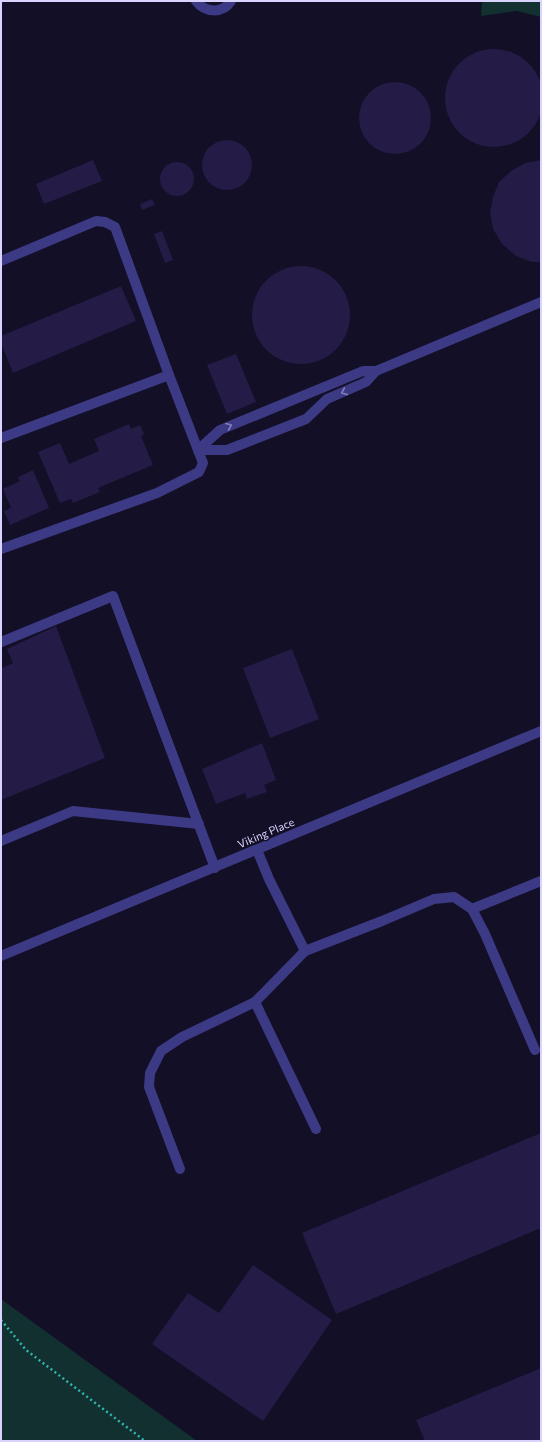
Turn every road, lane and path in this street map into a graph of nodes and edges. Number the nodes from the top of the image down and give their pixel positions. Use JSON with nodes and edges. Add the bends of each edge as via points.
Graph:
{"nodes":[{"id":1,"x":196,"y":1,"type":"edge"},
{"id":2,"x":231,"y":1,"type":"edge"},
{"id":3,"x":1,"y":261,"type":"edge"},
{"id":4,"x":541,"y":302,"type":"edge"},
{"id":5,"x":376,"y":371,"type":"junction"},
{"id":6,"x":169,"y":376,"type":"junction"},
{"id":7,"x":1,"y":438,"type":"edge"},
{"id":8,"x":198,"y":450,"type":"junction"},
{"id":9,"x":1,"y":549,"type":"edge"},
{"id":10,"x":1,"y":642,"type":"edge"},
{"id":11,"x":541,"y":731,"type":"edge"},
{"id":12,"x":199,"y":824,"type":"junction"},
{"id":13,"x":1,"y":841,"type":"edge"},
{"id":14,"x":257,"y":850,"type":"junction"},
{"id":15,"x":215,"y":868,"type":"junction"},
{"id":16,"x":541,"y":881,"type":"edge"},
{"id":17,"x":472,"y":909,"type":"junction"},
{"id":18,"x":304,"y":951,"type":"junction"},
{"id":19,"x":1,"y":956,"type":"edge"},
{"id":20,"x":255,"y":1002,"type":"junction"},
{"id":21,"x":535,"y":1050,"type":"dead end"},
{"id":22,"x":316,"y":1129,"type":"dead end"},
{"id":23,"x":180,"y":1169,"type":"dead end"},
{"id":24,"x":1,"y":1320,"type":"edge"},
{"id":25,"x":145,"y":1441,"type":"edge"}],
"edges":[{"from":1,"to":2,"type":"street","via":[[210,11],[217,11]]},
{"from":3,"to":6,"type":"street","via":[[96,221],[106,222],[115,227]]},
{"from":4,"to":5,"type":"street"},
{"from":8,"to":5,"type":"street","one_way":true,"via":[[220,430],[363,371]]},
{"from":5,"to":8,"type":"street","one_way":true,"via":[[366,382],[327,399],[306,419],[227,450]]},
{"from":6,"to":7,"type":"street"},
{"from":6,"to":8,"type":"street"},
{"from":8,"to":9,"type":"street","via":[[203,463],[199,472],[157,493]]},
{"from":10,"to":12,"type":"street","via":[[113,596]]},
{"from":11,"to":14,"type":"street","name":"Viking Place"},
{"from":12,"to":13,"type":"street","via":[[72,811]]},
{"from":12,"to":15,"type":"street"},
{"from":14,"to":15,"type":"street","name":"Viking Place"},
{"from":14,"to":18,"type":"street"},
{"from":15,"to":19,"type":"street","name":"Viking Place"},
{"from":16,"to":17,"type":"street"},
{"from":17,"to":18,"type":"street","via":[[454,897],[434,899]]},
{"from":17,"to":21,"type":"street"},
{"from":18,"to":20,"type":"street"},
{"from":20,"to":22,"type":"street"},
{"from":20,"to":23,"type":"street","via":[[166,1047],[161,1051],[150,1073],[149,1087]]},
{"from":24,"to":25,"type":"path","via":[[26,1350]]}]}
